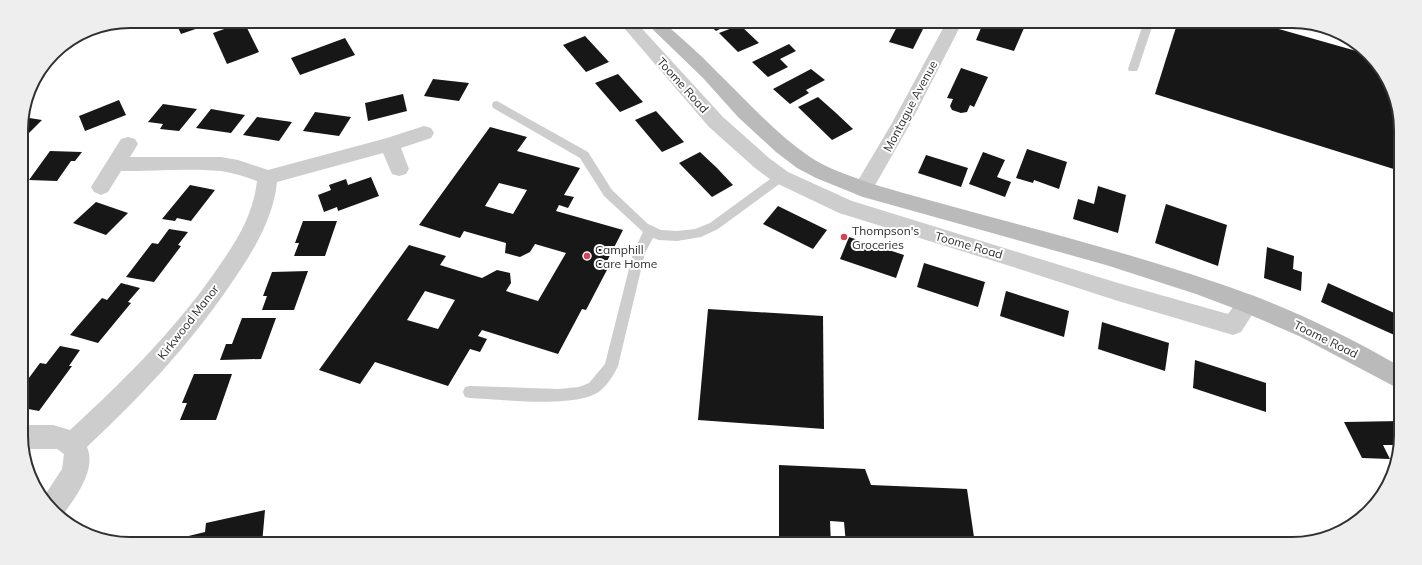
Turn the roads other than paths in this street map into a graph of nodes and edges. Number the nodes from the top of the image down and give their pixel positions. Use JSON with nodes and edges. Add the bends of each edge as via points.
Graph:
{"nodes":[{"id":1,"x":632,"y":28,"type":"edge"},
{"id":2,"x":659,"y":28,"type":"edge"},
{"id":3,"x":951,"y":28,"type":"edge"},
{"id":4,"x":1147,"y":28,"type":"edge"},
{"id":5,"x":1133,"y":69,"type":"dead end"},
{"id":6,"x":497,"y":105,"type":"dead end"},
{"id":7,"x":424,"y":133,"type":"dead end"},
{"id":8,"x":128,"y":144,"type":"dead end"},
{"id":9,"x":390,"y":144,"type":"junction"},
{"id":10,"x":804,"y":163,"type":"junction"},
{"id":11,"x":115,"y":164,"type":"junction"},
{"id":12,"x":399,"y":169,"type":"dead end"},
{"id":13,"x":268,"y":177,"type":"junction"},
{"id":14,"x":781,"y":177,"type":"junction"},
{"id":15,"x":101,"y":188,"type":"dead end"},
{"id":16,"x":863,"y":189,"type":"junction"},
{"id":17,"x":651,"y":230,"type":"junction"},
{"id":18,"x":1248,"y":304,"type":"junction"},
{"id":19,"x":1394,"y":375,"type":"edge"},
{"id":20,"x":470,"y":392,"type":"dead end"},
{"id":21,"x":28,"y":437,"type":"edge"},
{"id":22,"x":72,"y":444,"type":"junction"},
{"id":23,"x":55,"y":504,"type":"edge"}],
"edges":[{"from":1,"to":14,"type":"street","name":"Toome Road","via":[[716,122]]},
{"from":2,"to":10,"type":"main road","name":"Toome Road","via":[[745,112]]},
{"from":3,"to":16,"type":"street","name":"Montague Avenue","via":[[901,124]]},
{"from":4,"to":5,"type":"lane"},
{"from":6,"to":17,"type":"lane","via":[[584,155],[608,193],[644,227]]},
{"from":7,"to":9,"type":"street"},
{"from":8,"to":11,"type":"street"},
{"from":9,"to":12,"type":"street"},
{"from":9,"to":13,"type":"street"},
{"from":10,"to":14,"type":"street"},
{"from":10,"to":16,"type":"main road","name":"Toome Road"},
{"from":11,"to":13,"type":"street","via":[[221,164]]},
{"from":11,"to":15,"type":"street"},
{"from":13,"to":22,"type":"street","name":"Kirkwood Manor","via":[[267,191],[257,219],[236,260],[216,288],[161,358]]},
{"from":14,"to":17,"type":"lane","via":[[714,226],[696,234],[659,235]]},
{"from":14,"to":18,"type":"street","name":"Toome Road","via":[[846,208],[1233,325]]},
{"from":16,"to":18,"type":"main road","name":"Toome Road","via":[[1124,263]]},
{"from":17,"to":20,"type":"lane","via":[[639,253],[611,366],[604,378],[579,393],[558,395]]},
{"from":18,"to":19,"type":"main road","name":"Toome Road","via":[[1353,351]]},
{"from":21,"to":22,"type":"street","via":[[62,439]]},
{"from":22,"to":23,"type":"street","via":[[77,460],[74,474]]}]}
